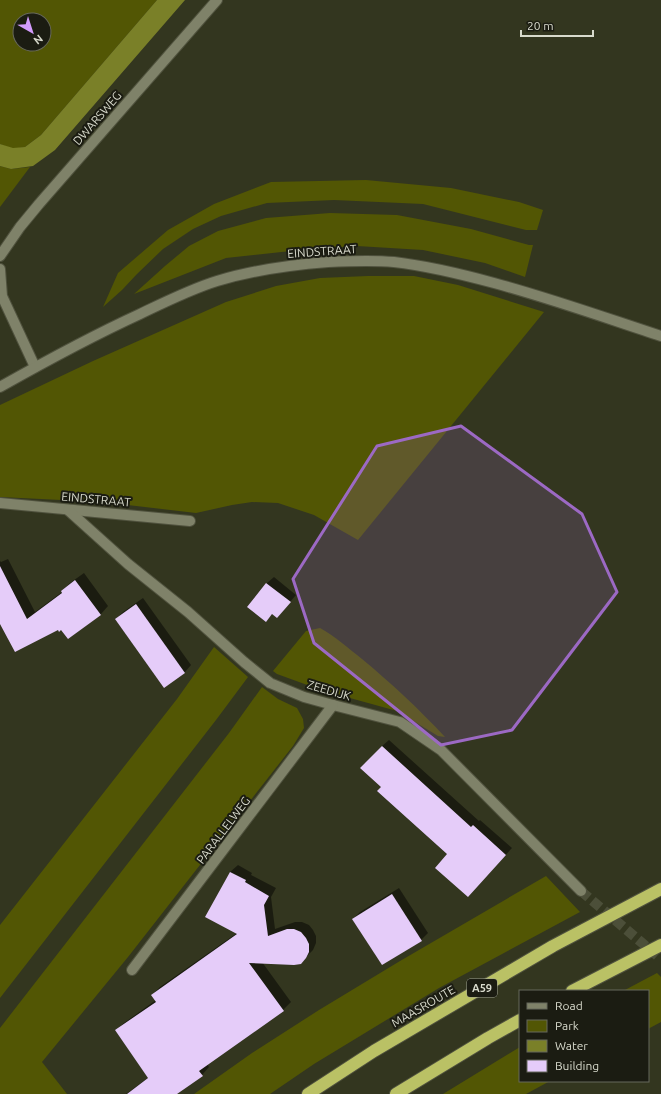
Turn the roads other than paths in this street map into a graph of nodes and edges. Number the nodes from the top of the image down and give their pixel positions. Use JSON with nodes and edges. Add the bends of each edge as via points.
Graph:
{"nodes":[{"id":1,"x":217,"y":0,"type":"edge"},
{"id":2,"x":0,"y":256,"type":"edge"},
{"id":3,"x":0,"y":269,"type":"edge"},
{"id":4,"x":661,"y":336,"type":"edge"},
{"id":5,"x":35,"y":367,"type":"junction"},
{"id":6,"x":0,"y":387,"type":"edge"},
{"id":7,"x":0,"y":503,"type":"edge"},
{"id":8,"x":68,"y":510,"type":"junction"},
{"id":9,"x":190,"y":521,"type":"dead end"},
{"id":10,"x":333,"y":705,"type":"junction"},
{"id":11,"x":661,"y":889,"type":"edge"},
{"id":12,"x":581,"y":891,"type":"tunnel mouth"},
{"id":13,"x":661,"y":945,"type":"edge"},
{"id":14,"x":132,"y":970,"type":"dead end"},
{"id":15,"x":574,"y":990,"type":"edge"},
{"id":16,"x":519,"y":1021,"type":"edge"},
{"id":17,"x":308,"y":1094,"type":"edge"},
{"id":18,"x":396,"y":1094,"type":"edge"}],
"edges":[{"from":1,"to":2,"type":"street","name":"DWARSWEG","via":[[39,204]]},
{"from":3,"to":5,"type":"street","via":[[2,296]]},
{"from":4,"to":5,"type":"street","name":"EINDSTRAAT","via":[[455,272],[394,262],[346,261],[277,267],[216,281],[109,328]]},
{"from":5,"to":6,"type":"street","name":"EINDSTRAAT"},
{"from":7,"to":8,"type":"street","name":"EINDSTRAAT"},
{"from":8,"to":9,"type":"street","name":"EINDSTRAAT"},
{"from":8,"to":10,"type":"street","name":"ZEEDIJK","via":[[270,683],[304,697]]},
{"from":10,"to":12,"type":"street","name":"ZEEDIJK","via":[[400,722],[441,750]]},
{"from":10,"to":14,"type":"street","name":"PARALLELWEG"},
{"from":11,"to":17,"type":"highway","name":"MAASROUTE","number":"A59","via":[[546,950],[374,1051]]},
{"from":13,"to":15,"type":"highway"},
{"from":16,"to":18,"type":"highway"}]}
